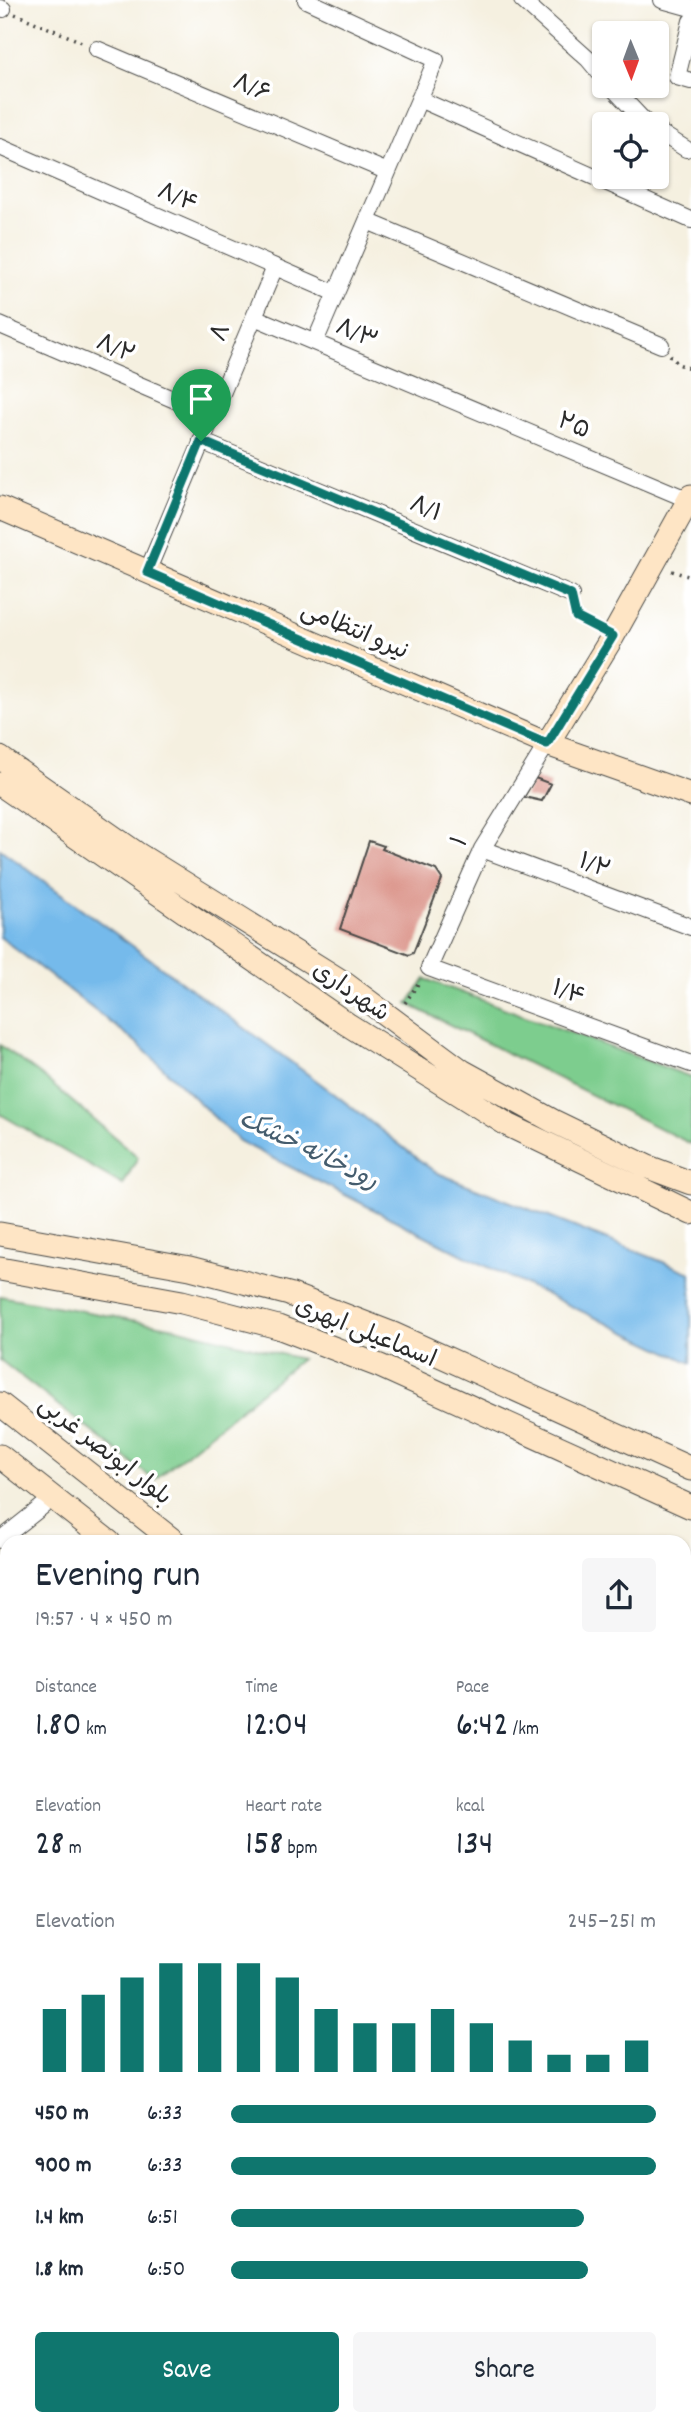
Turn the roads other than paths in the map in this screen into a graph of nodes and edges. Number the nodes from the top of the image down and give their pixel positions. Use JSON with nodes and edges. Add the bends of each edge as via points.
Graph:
{"nodes":[{"id":1,"x":306,"y":0,"type":"edge"},
{"id":2,"x":662,"y":0,"type":"edge"},
{"id":3,"x":525,"y":1,"type":"edge"},
{"id":4,"x":691,"y":8,"type":"edge"},
{"id":5,"x":691,"y":21,"type":"edge"},
{"id":6,"x":97,"y":49,"type":"road end"},
{"id":7,"x":592,"y":64,"type":"edge"},
{"id":8,"x":691,"y":81,"type":"edge"},
{"id":9,"x":622,"y":98,"type":"edge"},
{"id":10,"x":419,"y":99,"type":"junction"},
{"id":11,"x":636,"y":112,"type":"edge"},
{"id":12,"x":669,"y":138,"type":"edge"},
{"id":13,"x":0,"y":148,"type":"edge"},
{"id":14,"x":686,"y":149,"type":"dead end"},
{"id":15,"x":388,"y":172,"type":"junction"},
{"id":16,"x":691,"y":220,"type":"edge"},
{"id":17,"x":367,"y":221,"type":"junction"},
{"id":18,"x":275,"y":267,"type":"junction"},
{"id":19,"x":335,"y":293,"type":"junction"},
{"id":20,"x":254,"y":317,"type":"junction"},
{"id":21,"x":0,"y":325,"type":"edge"},
{"id":22,"x":315,"y":342,"type":"junction"},
{"id":23,"x":662,"y":345,"type":"road end"},
{"id":24,"x":440,"y":396,"type":"joint"},
{"id":25,"x":212,"y":416,"type":"junction"},
{"id":26,"x":201,"y":441,"type":"junction"},
{"id":27,"x":690,"y":498,"type":"edge"},
{"id":28,"x":0,"y":508,"type":"edge"},
{"id":29,"x":147,"y":572,"type":"junction"},
{"id":30,"x":571,"y":595,"type":"road end"},
{"id":31,"x":547,"y":744,"type":"junction"},
{"id":32,"x":0,"y":758,"type":"edge"},
{"id":33,"x":0,"y":784,"type":"edge"},
{"id":34,"x":691,"y":795,"type":"edge"},
{"id":35,"x":482,"y":849,"type":"junction"},
{"id":36,"x":691,"y":927,"type":"edge"},
{"id":37,"x":429,"y":968,"type":"joint"},
{"id":38,"x":691,"y":1064,"type":"edge"},
{"id":39,"x":691,"y":1183,"type":"edge"},
{"id":40,"x":691,"y":1213,"type":"edge"},
{"id":41,"x":0,"y":1234,"type":"edge"},
{"id":42,"x":0,"y":1269,"type":"edge"},
{"id":43,"x":0,"y":1404,"type":"edge"},
{"id":44,"x":0,"y":1456,"type":"edge"},
{"id":45,"x":691,"y":1469,"type":"edge"},
{"id":46,"x":52,"y":1498,"type":"junction"},
{"id":47,"x":691,"y":1507,"type":"edge"},
{"id":48,"x":6,"y":1535,"type":"edge"},
{"id":49,"x":99,"y":1535,"type":"edge"},
{"id":50,"x":166,"y":1535,"type":"edge"}],
"edges":[{"from":1,"to":10,"type":"street","via":[[436,60]]},
{"from":2,"to":4,"type":"street"},
{"from":3,"to":7,"type":"street"},
{"from":5,"to":8,"type":"street","via":[[677,77]]},
{"from":6,"to":15,"type":"street","name":"۸/۶"},
{"from":9,"to":11,"type":"street"},
{"from":10,"to":15,"type":"street"},
{"from":10,"to":16,"type":"street"},
{"from":12,"to":14,"type":"street"},
{"from":13,"to":18,"type":"street","name":"۸/۴"},
{"from":15,"to":17,"type":"street"},
{"from":17,"to":19,"type":"street"},
{"from":17,"to":23,"type":"street"},
{"from":18,"to":19,"type":"street","name":"۸/۴"},
{"from":18,"to":20,"type":"street","name":"۸"},
{"from":19,"to":22,"type":"street"},
{"from":20,"to":22,"type":"street","name":"۸/۳"},
{"from":20,"to":25,"type":"street","name":"۸"},
{"from":21,"to":25,"type":"street","name":"۸/۲"},
{"from":22,"to":24,"type":"street","name":"۸/۳"},
{"from":24,"to":27,"type":"street","name":"۲۵"},
{"from":25,"to":26,"type":"street","name":"۸"},
{"from":26,"to":29,"type":"street","name":"۸"},
{"from":26,"to":30,"type":"street","name":"۸/۱"},
{"from":27,"to":31,"type":"street"},
{"from":28,"to":29,"type":"street","name":"نیرو انتظامی"},
{"from":29,"to":31,"type":"street","name":"نیرو انتظامی"},
{"from":31,"to":34,"type":"street","name":"نیرو انتظامی"},
{"from":31,"to":35,"type":"street","name":"۱"},
{"from":32,"to":39,"type":"street","name":"شهرداری","via":[[136,853],[341,981],[462,1071],[564,1126]]},
{"from":33,"to":40,"type":"street","name":"شهرداری","via":[[347,1024],[508,1125]]},
{"from":35,"to":36,"type":"street","name":"۱/۲"},
{"from":35,"to":37,"type":"street","name":"۱"},
{"from":37,"to":38,"type":"street","name":"۱/۴"},
{"from":41,"to":45,"type":"street","name":"اسماعیلی ابهری","via":[[190,1268],[289,1294],[393,1334]]},
{"from":42,"to":47,"type":"street","name":"اسماعیلی ابهری","via":[[182,1302],[278,1327],[380,1366]]},
{"from":43,"to":50,"type":"street","name":"بلوار ابونصر غربی"},
{"from":44,"to":46,"type":"street"},
{"from":46,"to":48,"type":"street"},
{"from":46,"to":49,"type":"street"}]}
